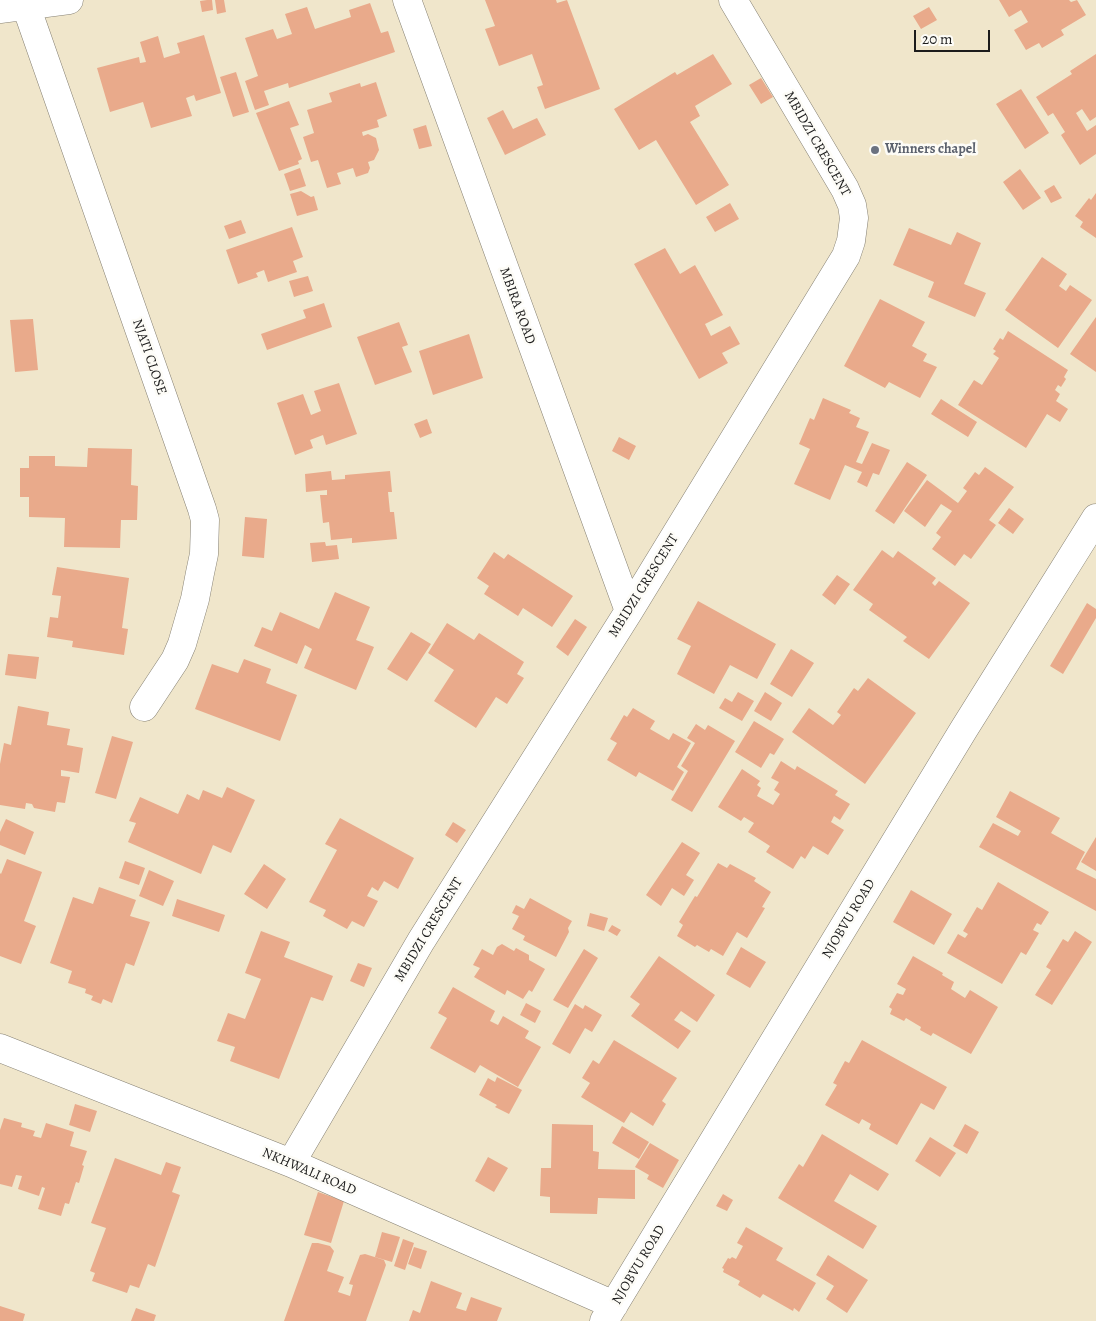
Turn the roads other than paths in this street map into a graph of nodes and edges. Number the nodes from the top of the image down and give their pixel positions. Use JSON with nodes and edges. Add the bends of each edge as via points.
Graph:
{"nodes":[{"id":1,"x":70,"y":0,"type":"edge"},
{"id":2,"x":407,"y":0,"type":"edge"},
{"id":3,"x":733,"y":0,"type":"edge"},
{"id":4,"x":13,"y":7,"type":"edge"},
{"id":5,"x":1096,"y":518,"type":"edge"},
{"id":6,"x":629,"y":611,"type":"junction"},
{"id":7,"x":144,"y":707,"type":"dead end"},
{"id":8,"x":0,"y":1048,"type":"edge"},
{"id":9,"x":291,"y":1163,"type":"junction"},
{"id":10,"x":609,"y":1313,"type":"edge"}],
"edges":[{"from":1,"to":4,"type":"street"},
{"from":2,"to":6,"type":"street","name":"MBIRA ROAD"},
{"from":3,"to":6,"type":"street","name":"MBIDZI CRESCENT","via":[[845,189],[854,218],[851,241],[846,256]]},
{"from":4,"to":7,"type":"street","name":"NJATI CLOSE","via":[[205,520],[204,554],[182,644]]},
{"from":5,"to":10,"type":"street","name":"NJOBVU ROAD"},
{"from":6,"to":9,"type":"street","name":"MBIDZI CRESCENT","via":[[421,941]]},
{"from":8,"to":9,"type":"street","name":"NKHWALI ROAD"},
{"from":9,"to":10,"type":"street","name":"NKHWALI ROAD"}]}
